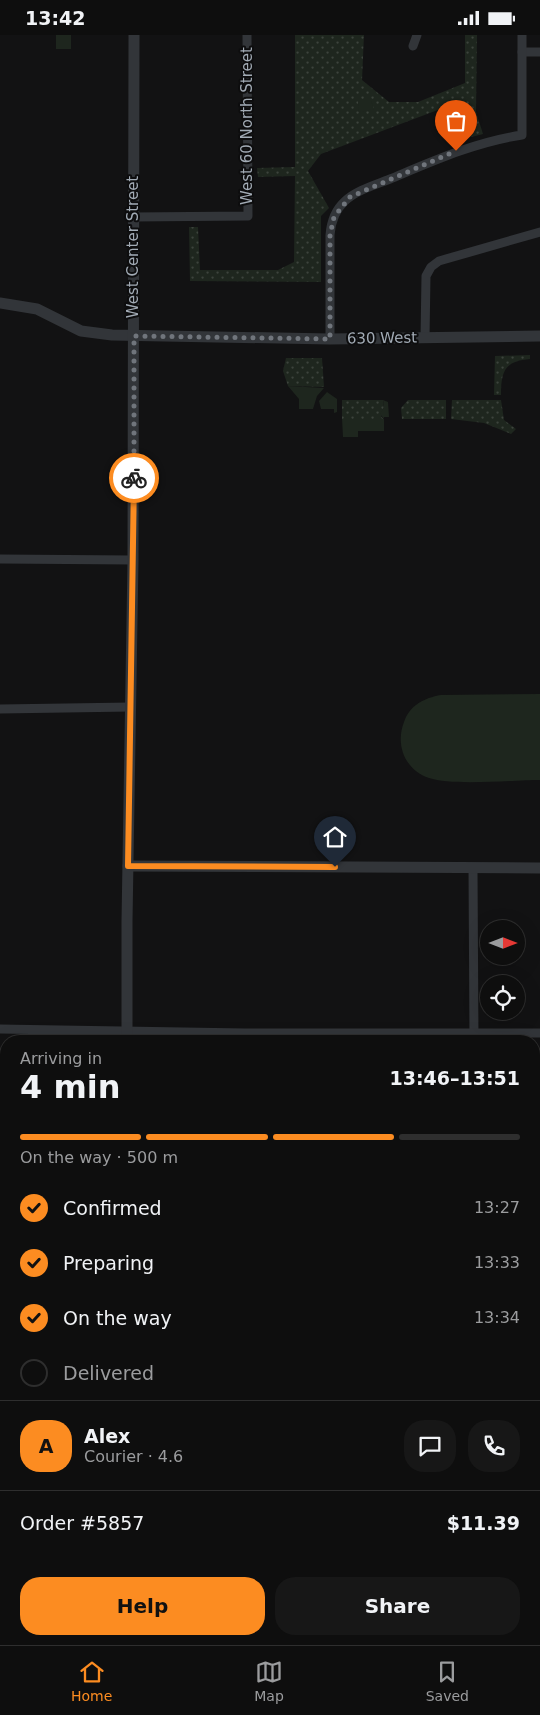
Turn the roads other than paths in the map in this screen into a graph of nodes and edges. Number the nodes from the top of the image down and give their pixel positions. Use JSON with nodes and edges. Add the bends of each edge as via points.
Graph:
{"nodes":[{"id":1,"x":134,"y":35,"type":"edge"},
{"id":2,"x":247,"y":35,"type":"edge"},
{"id":3,"x":417,"y":35,"type":"edge"},
{"id":4,"x":522,"y":35,"type":"edge"},
{"id":5,"x":413,"y":46,"type":"dead end"},
{"id":6,"x":522,"y":52,"type":"junction"},
{"id":7,"x":540,"y":52,"type":"edge"},
{"id":8,"x":133,"y":217,"type":"junction"},
{"id":9,"x":540,"y":232,"type":"edge"},
{"id":10,"x":0,"y":303,"type":"edge"},
{"id":11,"x":134,"y":336,"type":"junction"},
{"id":12,"x":540,"y":336,"type":"edge"},
{"id":13,"x":425,"y":338,"type":"junction"},
{"id":14,"x":330,"y":339,"type":"junction"},
{"id":15,"x":0,"y":559,"type":"edge"},
{"id":16,"x":133,"y":560,"type":"junction"},
{"id":17,"x":131,"y":707,"type":"junction"},
{"id":18,"x":0,"y":709,"type":"edge"},
{"id":19,"x":128,"y":866,"type":"junction"},
{"id":20,"x":473,"y":868,"type":"junction"},
{"id":21,"x":540,"y":868,"type":"edge"},
{"id":22,"x":0,"y":1029,"type":"edge"},
{"id":23,"x":540,"y":1033,"type":"edge"},
{"id":24,"x":127,"y":1035,"type":"edge"},
{"id":25,"x":474,"y":1035,"type":"edge"},
{"id":26,"x":507,"y":1035,"type":"edge"}],
"edges":[{"from":1,"to":8,"type":"street","name":"West Center Street"},
{"from":2,"to":8,"type":"street","name":"West 60 North Street","via":[[248,216]]},
{"from":3,"to":5,"type":"street"},
{"from":4,"to":6,"type":"street"},
{"from":6,"to":7,"type":"street"},
{"from":6,"to":14,"type":"street","via":[[522,135],[480,144],[432,161],[356,193],[337,211],[330,235]]},
{"from":8,"to":11,"type":"street","name":"West Center Street"},
{"from":9,"to":13,"type":"street","via":[[439,261],[431,267],[426,276]]},
{"from":10,"to":11,"type":"street","name":"630 West","via":[[37,309],[81,331]]},
{"from":11,"to":14,"type":"street","name":"630 West"},
{"from":11,"to":16,"type":"street","name":"West Center Street"},
{"from":12,"to":13,"type":"street","name":"630 West"},
{"from":13,"to":14,"type":"street","name":"630 West"},
{"from":15,"to":16,"type":"street"},
{"from":16,"to":17,"type":"street","name":"West Center Street"},
{"from":17,"to":18,"type":"street"},
{"from":17,"to":19,"type":"street","name":"West Center Street"},
{"from":19,"to":20,"type":"street"},
{"from":19,"to":24,"type":"street","name":"West Center Street"},
{"from":20,"to":21,"type":"street"},
{"from":20,"to":25,"type":"street"},
{"from":22,"to":24,"type":"street","via":[[92,1029]]},
{"from":23,"to":26,"type":"street"}]}
